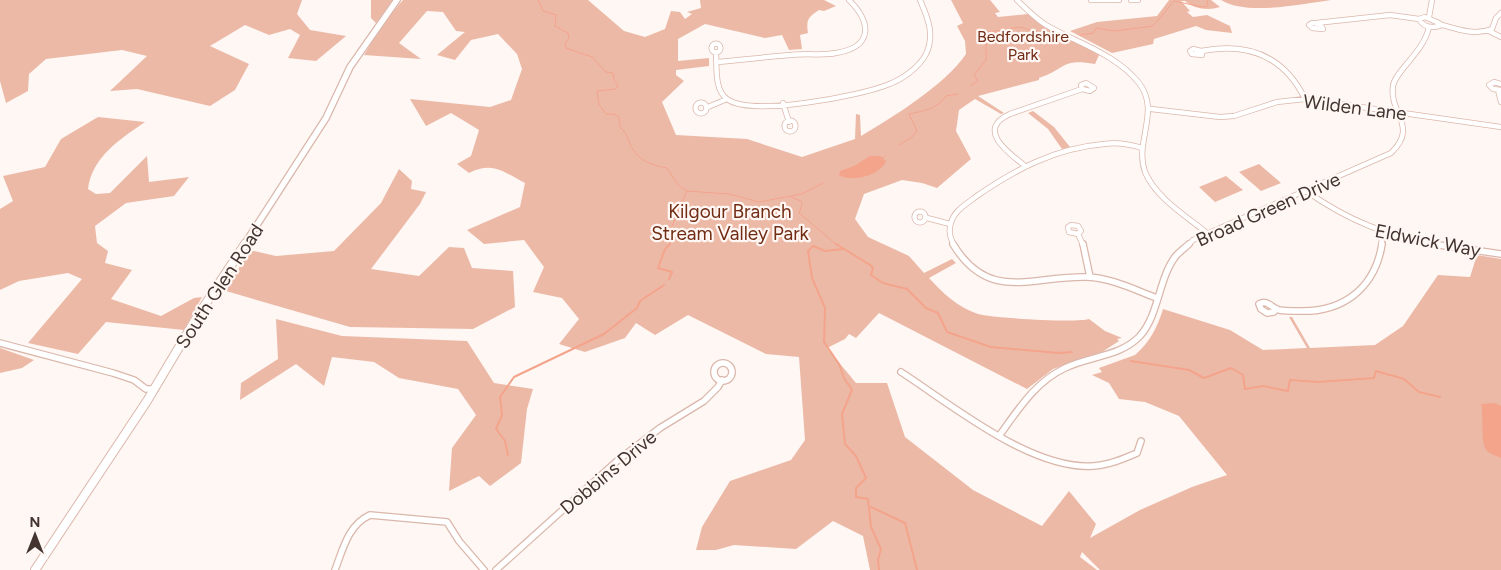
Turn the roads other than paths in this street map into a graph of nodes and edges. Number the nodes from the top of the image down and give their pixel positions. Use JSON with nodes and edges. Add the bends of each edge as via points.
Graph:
{"nodes":[{"id":1,"x":397,"y":0,"type":"edge"},
{"id":2,"x":849,"y":0,"type":"edge"},
{"id":3,"x":920,"y":0,"type":"edge"},
{"id":4,"x":1017,"y":0,"type":"edge"},
{"id":5,"x":1091,"y":0,"type":"edge"},
{"id":6,"x":1119,"y":0,"type":"edge"},
{"id":7,"x":1131,"y":0,"type":"edge"},
{"id":8,"x":1138,"y":0,"type":"edge"},
{"id":9,"x":1432,"y":0,"type":"edge"},
{"id":10,"x":1501,"y":13,"type":"edge"},
{"id":11,"x":1429,"y":17,"type":"junction"},
{"id":12,"x":1419,"y":19,"type":"junction"},
{"id":13,"x":1316,"y":23,"type":"dead end"},
{"id":14,"x":1439,"y":24,"type":"junction"},
{"id":15,"x":1429,"y":27,"type":"junction"},
{"id":16,"x":1489,"y":30,"type":"junction"},
{"id":17,"x":1501,"y":37,"type":"edge"},
{"id":18,"x":1201,"y":51,"type":"dead end"},
{"id":19,"x":716,"y":52,"type":"dead end"},
{"id":20,"x":717,"y":62,"type":"junction"},
{"id":21,"x":1501,"y":84,"type":"edge"},
{"id":22,"x":1082,"y":89,"type":"dead end"},
{"id":23,"x":1500,"y":90,"type":"edge"},
{"id":24,"x":727,"y":99,"type":"junction"},
{"id":25,"x":1305,"y":99,"type":"junction"},
{"id":26,"x":1501,"y":102,"type":"edge"},
{"id":27,"x":783,"y":103,"type":"junction"},
{"id":28,"x":708,"y":107,"type":"dead end"},
{"id":29,"x":1150,"y":109,"type":"junction"},
{"id":30,"x":1400,"y":112,"type":"junction"},
{"id":31,"x":789,"y":122,"type":"dead end"},
{"id":32,"x":1501,"y":127,"type":"edge"},
{"id":33,"x":1142,"y":148,"type":"junction"},
{"id":34,"x":1024,"y":165,"type":"junction"},
{"id":35,"x":1306,"y":191,"type":"junction"},
{"id":36,"x":927,"y":218,"type":"dead end"},
{"id":37,"x":950,"y":224,"type":"junction"},
{"id":38,"x":1207,"y":233,"type":"junction"},
{"id":39,"x":1078,"y":234,"type":"dead end"},
{"id":40,"x":1383,"y":234,"type":"junction"},
{"id":41,"x":1501,"y":254,"type":"edge"},
{"id":42,"x":1090,"y":277,"type":"junction"},
{"id":43,"x":1156,"y":298,"type":"junction"},
{"id":44,"x":1275,"y":308,"type":"dead end"},
{"id":45,"x":0,"y":344,"type":"edge"},
{"id":46,"x":901,"y":372,"type":"dead end"},
{"id":47,"x":722,"y":380,"type":"dead end"},
{"id":48,"x":155,"y":389,"type":"junction"},
{"id":49,"x":999,"y":436,"type":"junction"},
{"id":50,"x":1141,"y":441,"type":"dead end"},
{"id":51,"x":34,"y":570,"type":"edge"},
{"id":52,"x":335,"y":570,"type":"edge"},
{"id":53,"x":484,"y":570,"type":"edge"},
{"id":54,"x":496,"y":570,"type":"edge"}],
"edges":[{"from":1,"to":48,"type":"main road","name":"South Glen Road","via":[[350,68],[321,126],[197,317]]},
{"from":2,"to":20,"type":"street","via":[[863,15],[868,27],[861,42],[852,48],[835,53]]},
{"from":3,"to":27,"type":"street","via":[[932,31],[929,48],[912,70],[890,84],[853,96]]},
{"from":4,"to":29,"type":"street","via":[[1036,17],[1124,68],[1147,94]]},
{"from":5,"to":6,"type":"street"},
{"from":7,"to":8,"type":"street"},
{"from":9,"to":11,"type":"street"},
{"from":10,"to":16,"type":"street"},
{"from":11,"to":12,"type":"street"},
{"from":11,"to":14,"type":"street"},
{"from":12,"to":13,"type":"street","via":[[1390,15]]},
{"from":12,"to":15,"type":"street"},
{"from":14,"to":15,"type":"street"},
{"from":14,"to":16,"type":"street","via":[[1468,31]]},
{"from":15,"to":30,"type":"street","name":"Broad Green Drive","via":[[1428,37],[1393,83],[1393,96]]},
{"from":16,"to":17,"type":"street"},
{"from":18,"to":25,"type":"street","via":[[1226,49],[1269,59],[1291,74]]},
{"from":19,"to":20,"type":"street"},
{"from":20,"to":24,"type":"street","via":[[717,86]]},
{"from":21,"to":23,"type":"street","via":[[1490,84]]},
{"from":22,"to":34,"type":"street","via":[[1010,114],[995,125],[995,136],[1001,146]]},
{"from":23,"to":26,"type":"street"},
{"from":24,"to":27,"type":"street","via":[[744,105]]},
{"from":24,"to":28,"type":"street"},
{"from":25,"to":29,"type":"street","name":"Wilden Lane","via":[[1276,102],[1234,116],[1220,117]]},
{"from":25,"to":30,"type":"street","name":"Wilden Lane"},
{"from":27,"to":31,"type":"street"},
{"from":29,"to":33,"type":"street"},
{"from":30,"to":32,"type":"street","name":"Wilden Lane"},
{"from":30,"to":35,"type":"street","name":"Broad Green Drive","via":[[1404,126],[1400,146]]},
{"from":33,"to":34,"type":"street","via":[[1107,143]]},
{"from":33,"to":38,"type":"street","via":[[1143,164],[1149,179]]},
{"from":34,"to":37,"type":"street","via":[[958,211]]},
{"from":35,"to":38,"type":"street","name":"Broad Green Drive"},
{"from":35,"to":40,"type":"street","name":"Eldwick Way","via":[[1340,215]]},
{"from":36,"to":37,"type":"street"},
{"from":37,"to":42,"type":"street","via":[[952,241],[958,252],[977,271],[997,281],[1022,285],[1064,277]]},
{"from":38,"to":43,"type":"street","name":"Broad Green Drive","via":[[1193,240],[1176,256]]},
{"from":39,"to":42,"type":"street","via":[[1085,247]]},
{"from":40,"to":41,"type":"street","name":"Eldwick Way"},
{"from":40,"to":44,"type":"street","via":[[1374,270],[1347,301],[1316,311]]},
{"from":42,"to":43,"type":"street","via":[[1116,282]]},
{"from":43,"to":49,"type":"street","name":"Broad Green Drive","via":[[1146,328],[1129,347],[1102,358],[1071,365],[1047,379],[1030,394]]},
{"from":45,"to":48,"type":"street","via":[[113,373],[134,380],[146,389]]},
{"from":46,"to":49,"type":"street"},
{"from":47,"to":54,"type":"street","name":"Dobbins Drive","via":[[719,388],[704,401],[659,428],[571,500]]},
{"from":48,"to":51,"type":"main road","name":"South Glen Road"},
{"from":49,"to":50,"type":"street","via":[[1041,457],[1083,465],[1128,458],[1137,453]]},
{"from":52,"to":53,"type":"street","via":[[354,528],[370,514],[447,522],[451,533]]}]}
